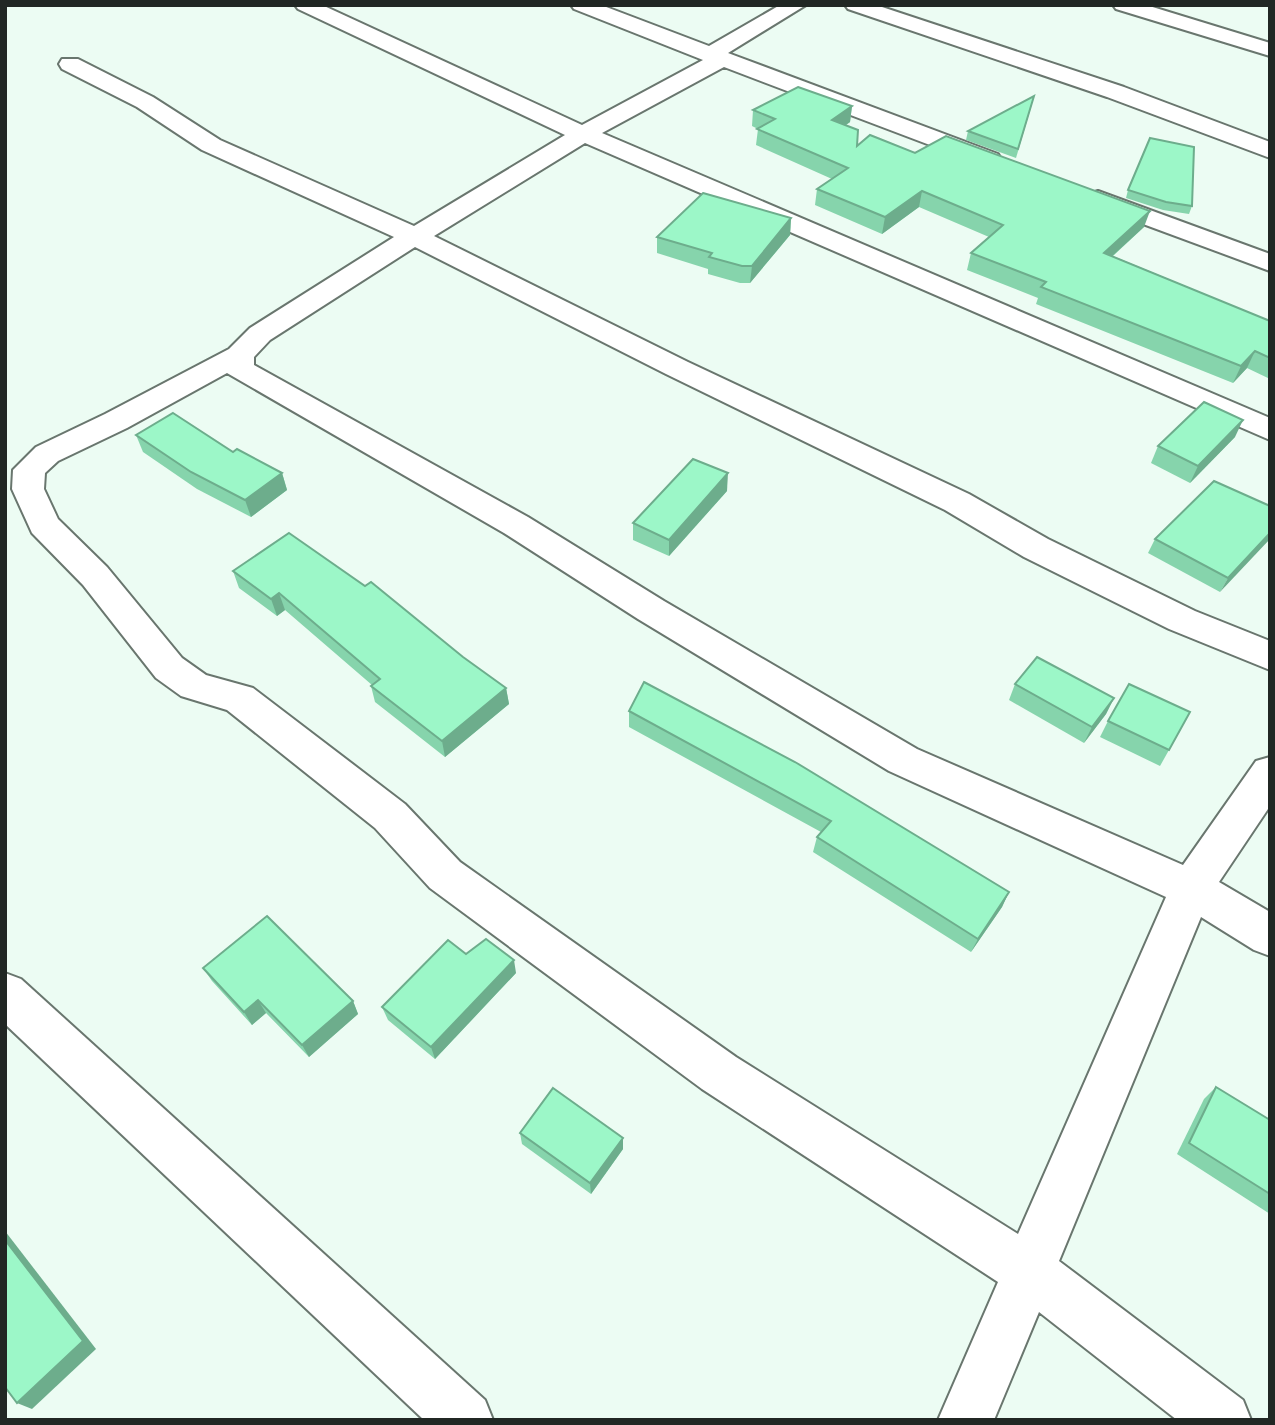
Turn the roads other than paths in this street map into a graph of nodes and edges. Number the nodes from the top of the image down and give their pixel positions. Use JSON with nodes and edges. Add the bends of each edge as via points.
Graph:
{"nodes":[{"id":1,"x":304,"y":5,"type":"edge"},
{"id":2,"x":581,"y":5,"type":"edge"},
{"id":3,"x":796,"y":5,"type":"edge"},
{"id":4,"x":855,"y":5,"type":"edge"},
{"id":5,"x":1123,"y":5,"type":"edge"},
{"id":6,"x":1270,"y":50,"type":"edge"},
{"id":7,"x":715,"y":57,"type":"junction"},
{"id":8,"x":70,"y":64,"type":"dead end"},
{"id":9,"x":583,"y":134,"type":"junction"},
{"id":10,"x":1270,"y":151,"type":"edge"},
{"id":11,"x":1007,"y":166,"type":"edge"},
{"id":12,"x":1072,"y":190,"type":"edge"},
{"id":13,"x":414,"y":238,"type":"junction"},
{"id":14,"x":1270,"y":263,"type":"edge"},
{"id":15,"x":239,"y":355,"type":"junction"},
{"id":16,"x":1270,"y":430,"type":"edge"},
{"id":17,"x":1270,"y":656,"type":"edge"},
{"id":18,"x":1270,"y":773,"type":"edge"},
{"id":19,"x":1191,"y":888,"type":"junction"},
{"id":20,"x":1270,"y":936,"type":"edge"},
{"id":21,"x":5,"y":994,"type":"edge"},
{"id":22,"x":1030,"y":1272,"type":"junction"},
{"id":23,"x":465,"y":1420,"type":"edge"},
{"id":24,"x":965,"y":1420,"type":"edge"},
{"id":25,"x":1223,"y":1420,"type":"edge"}],
"edges":[{"from":1,"to":9,"type":"street"},
{"from":2,"to":7,"type":"street"},
{"from":3,"to":7,"type":"street"},
{"from":4,"to":10,"type":"street","via":[[1229,132]]},
{"from":5,"to":6,"type":"street"},
{"from":7,"to":9,"type":"street"},
{"from":7,"to":11,"type":"street"},
{"from":8,"to":13,"type":"street","via":[[145,102],[211,145]]},
{"from":9,"to":13,"type":"street"},
{"from":9,"to":16,"type":"street"},
{"from":12,"to":14,"type":"street"},
{"from":13,"to":15,"type":"street","via":[[260,334]]},
{"from":13,"to":17,"type":"street","via":[[957,502],[1036,548],[1170,614]]},
{"from":15,"to":19,"type":"street","via":[[239,369],[516,525],[903,760]]},
{"from":15,"to":22,"type":"street","via":[[47,454],[29,470],[28,489],[44,525],[95,576],[169,668],[194,686],[240,699],[390,816],[445,875],[719,1073]]},
{"from":18,"to":19,"type":"street"},
{"from":19,"to":20,"type":"street"},
{"from":19,"to":22,"type":"street"},
{"from":21,"to":23,"type":"street"},
{"from":22,"to":24,"type":"street"},
{"from":22,"to":25,"type":"street"}]}
